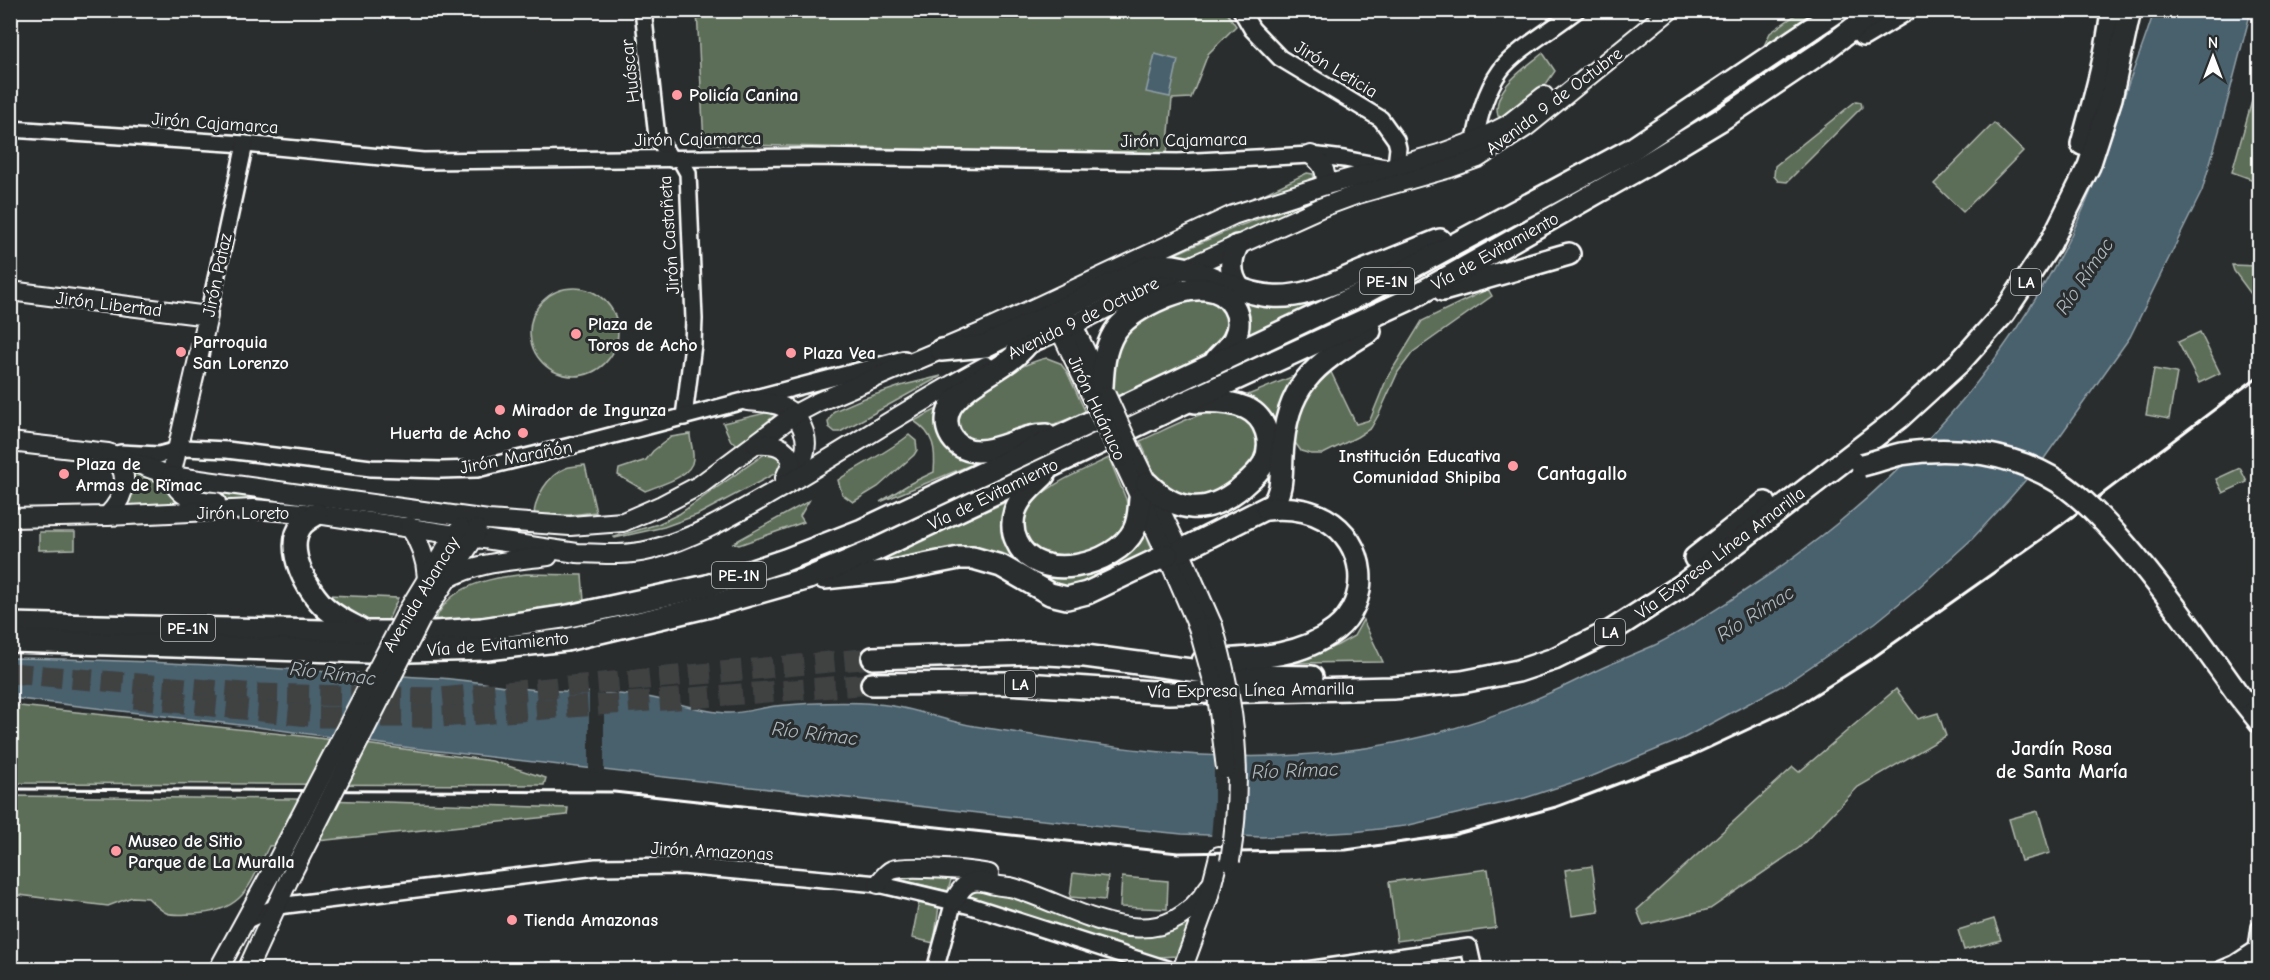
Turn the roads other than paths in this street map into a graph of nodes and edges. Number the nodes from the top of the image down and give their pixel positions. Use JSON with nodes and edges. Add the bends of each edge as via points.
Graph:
{"nodes":[{"id":1,"x":643,"y":10,"type":"edge"},
{"id":2,"x":1241,"y":10,"type":"edge"},
{"id":3,"x":1577,"y":10,"type":"edge"},
{"id":4,"x":1651,"y":10,"type":"edge"},
{"id":5,"x":1671,"y":10,"type":"edge"},
{"id":6,"x":1839,"y":10,"type":"edge"},
{"id":7,"x":1877,"y":10,"type":"edge"},
{"id":8,"x":1905,"y":10,"type":"edge"},
{"id":9,"x":2112,"y":10,"type":"edge"},
{"id":10,"x":2130,"y":10,"type":"edge"},
{"id":11,"x":1826,"y":49,"type":"junction"},
{"id":12,"x":10,"y":129,"type":"edge"},
{"id":13,"x":245,"y":144,"type":"junction"},
{"id":14,"x":1477,"y":150,"type":"junction"},
{"id":15,"x":1311,"y":155,"type":"junction"},
{"id":16,"x":675,"y":159,"type":"junction"},
{"id":17,"x":1391,"y":166,"type":"junction"},
{"id":18,"x":1326,"y":184,"type":"junction"},
{"id":19,"x":1562,"y":187,"type":"junction"},
{"id":20,"x":1237,"y":246,"type":"junction"},
{"id":21,"x":1569,"y":254,"type":"dead end"},
{"id":22,"x":1142,"y":264,"type":"junction"},
{"id":23,"x":1187,"y":268,"type":"junction"},
{"id":24,"x":1240,"y":290,"type":"junction"},
{"id":25,"x":10,"y":291,"type":"edge"},
{"id":26,"x":1408,"y":300,"type":"junction"},
{"id":27,"x":208,"y":316,"type":"junction"},
{"id":28,"x":1064,"y":322,"type":"junction"},
{"id":29,"x":1027,"y":344,"type":"junction"},
{"id":30,"x":941,"y":350,"type":"junction"},
{"id":31,"x":1077,"y":364,"type":"junction"},
{"id":32,"x":1209,"y":367,"type":"junction"},
{"id":33,"x":1101,"y":394,"type":"junction"},
{"id":34,"x":747,"y":401,"type":"junction"},
{"id":35,"x":1186,"y":402,"type":"junction"},
{"id":36,"x":795,"y":414,"type":"junction"},
{"id":37,"x":684,"y":417,"type":"junction"},
{"id":38,"x":1067,"y":435,"type":"junction"},
{"id":39,"x":10,"y":442,"type":"edge"},
{"id":40,"x":756,"y":444,"type":"junction"},
{"id":41,"x":177,"y":450,"type":"junction"},
{"id":42,"x":108,"y":453,"type":"junction"},
{"id":43,"x":1054,"y":464,"type":"junction"},
{"id":44,"x":171,"y":476,"type":"junction"},
{"id":45,"x":1815,"y":483,"type":"junction"},
{"id":46,"x":778,"y":490,"type":"junction"},
{"id":47,"x":1144,"y":491,"type":"junction"},
{"id":48,"x":252,"y":509,"type":"junction"},
{"id":49,"x":1268,"y":509,"type":"junction"},
{"id":50,"x":317,"y":514,"type":"junction"},
{"id":51,"x":107,"y":516,"type":"junction"},
{"id":52,"x":10,"y":518,"type":"edge"},
{"id":53,"x":480,"y":519,"type":"junction"},
{"id":54,"x":409,"y":526,"type":"junction"},
{"id":55,"x":455,"y":535,"type":"junction"},
{"id":56,"x":474,"y":538,"type":"junction"},
{"id":57,"x":577,"y":553,"type":"junction"},
{"id":58,"x":1173,"y":553,"type":"junction"},
{"id":59,"x":427,"y":578,"type":"junction"},
{"id":60,"x":809,"y":578,"type":"junction"},
{"id":61,"x":445,"y":580,"type":"junction"},
{"id":62,"x":414,"y":616,"type":"junction"},
{"id":63,"x":10,"y":624,"type":"edge"},
{"id":64,"x":366,"y":632,"type":"junction"},
{"id":65,"x":10,"y":641,"type":"edge"},
{"id":66,"x":873,"y":658,"type":"tunnel mouth"},
{"id":67,"x":1161,"y":667,"type":"junction"},
{"id":68,"x":872,"y":684,"type":"tunnel mouth"},
{"id":69,"x":2259,"y":722,"type":"edge"},
{"id":70,"x":1224,"y":859,"type":"junction"},
{"id":71,"x":878,"y":884,"type":"junction"},
{"id":72,"x":1011,"y":887,"type":"junction"},
{"id":73,"x":1209,"y":887,"type":"junction"},
{"id":74,"x":954,"y":901,"type":"junction"},
{"id":75,"x":278,"y":906,"type":"junction"},
{"id":76,"x":245,"y":921,"type":"junction"},
{"id":77,"x":2259,"y":927,"type":"edge"},
{"id":78,"x":2258,"y":948,"type":"edge"},
{"id":79,"x":218,"y":969,"type":"edge"},
{"id":80,"x":248,"y":969,"type":"edge"},
{"id":81,"x":935,"y":969,"type":"edge"},
{"id":82,"x":1170,"y":969,"type":"edge"},
{"id":83,"x":1182,"y":969,"type":"edge"},
{"id":84,"x":1190,"y":969,"type":"edge"},
{"id":85,"x":1306,"y":969,"type":"edge"},
{"id":86,"x":1474,"y":969,"type":"edge"},
{"id":87,"x":2220,"y":969,"type":"edge"},
{"id":88,"x":2258,"y":969,"type":"edge"}],
"edges":[{"from":1,"to":16,"type":"street","name":"Huáscar","via":[[657,137]]},
{"from":2,"to":17,"type":"street","name":"Jirón Leticia","via":[[1280,58],[1381,119],[1398,148]]},
{"from":3,"to":14,"type":"street","via":[[1500,71],[1483,105]]},
{"from":4,"to":14,"type":"main road","name":"Avenida 9 de Octubre"},
{"from":5,"to":14,"type":"main road","name":"Avenida 9 de Octubre","via":[[1526,127]]},
{"from":6,"to":19,"type":"highway","name":"Vía de Evitamiento","number":"PE-1N","via":[[1632,149]]},
{"from":7,"to":11,"type":"highway","name":"Vía de Evitamiento","number":"PE-1N"},
{"from":8,"to":11,"type":"highway","via":[[1860,38]]},
{"from":9,"to":67,"type":"highway","name":"Vía Expresa Línea Amarilla","number":"LA","via":[[2096,95],[2073,168],[2040,234],[1993,305],[1902,398],[1640,600],[1562,641],[1505,661],[1462,670],[1371,677],[1264,677]]},
{"from":10,"to":45,"type":"highway","name":"Vía Expresa Línea Amarilla","number":"LA","via":[[2111,98],[2089,166],[2036,268],[2004,313],[1937,384]]},
{"from":11,"to":26,"type":"highway","name":"Vía de Evitamiento","number":"PE-1N","via":[[1642,168]]},
{"from":12,"to":13,"type":"street","name":"Jirón Cajamarca"},
{"from":13,"to":16,"type":"street","name":"Jirón Cajamarca","via":[[423,161]]},
{"from":13,"to":27,"type":"street","name":"Jirón Pataz"},
{"from":14,"to":17,"type":"main road","name":"Avenida 9 de Octubre","via":[[1447,152]]},
{"from":14,"to":20,"type":"main road","name":"Avenida 9 de Octubre","via":[[1458,166],[1350,197]]},
{"from":15,"to":16,"type":"street","name":"Jirón Cajamarca","via":[[1178,162]]},
{"from":15,"to":17,"type":"street","name":"Jirón Cajamarca"},
{"from":15,"to":18,"type":"main road","via":[[1321,162]]},
{"from":16,"to":37,"type":"street","name":"Jirón Castañeta","via":[[688,173],[694,319]]},
{"from":17,"to":18,"type":"main road","name":"Avenida 9 de Octubre"},
{"from":18,"to":22,"type":"main road","name":"Avenida 9 de Octubre","via":[[1233,215]]},
{"from":19,"to":24,"type":"highway","via":[[1309,292],[1273,297]]},
{"from":19,"to":32,"type":"highway","name":"Vía de Evitamiento","number":"PE-1N","via":[[1366,292]]},
{"from":20,"to":23,"type":"main road","name":"Avenida 9 de Octubre"},
{"from":20,"to":24,"type":"highway","via":[[1232,271]]},
{"from":21,"to":26,"type":"highway"},
{"from":22,"to":23,"type":"highway"},
{"from":22,"to":28,"type":"highway"},
{"from":22,"to":30,"type":"main road","name":"Avenida 9 de Octubre"},
{"from":23,"to":24,"type":"highway"},
{"from":23,"to":28,"type":"main road","name":"Avenida 9 de Octubre"},
{"from":25,"to":27,"type":"main road","name":"Jirón Libertad"},
{"from":26,"to":35,"type":"highway","name":"Vía de Evitamiento","number":"PE-1N"},
{"from":26,"to":49,"type":"highway","via":[[1386,321],[1329,357],[1304,382],[1288,412],[1279,492]]},
{"from":27,"to":41,"type":"main road","name":"Jirón Pataz"},
{"from":28,"to":29,"type":"main road","name":"Avenida 9 de Octubre"},
{"from":28,"to":30,"type":"highway","via":[[985,346]]},
{"from":28,"to":31,"type":"main road","name":"Jirón Huánuco"},
{"from":28,"to":33,"type":"main road","name":"Jirón Huánuco"},
{"from":29,"to":31,"type":"main road","via":[[1055,349]]},
{"from":29,"to":38,"type":"highway","via":[[1017,357],[973,385],[952,404],[946,427],[962,448],[977,451],[1037,435]]},
{"from":29,"to":46,"type":"main road","name":"Avenida 9 de Octubre","via":[[942,390]]},
{"from":30,"to":34,"type":"street","name":"Jirón Marañón"},
{"from":30,"to":36,"type":"main road","name":"Avenida 9 de Octubre"},
{"from":31,"to":33,"type":"main road","name":"Jirón Huánuco"},
{"from":32,"to":33,"type":"highway","via":[[1233,340],[1238,314],[1223,294],[1194,289],[1145,306],[1124,321],[1109,344]]},
{"from":32,"to":38,"type":"highway","name":"Vía de Evitamiento","number":"PE-1N"},
{"from":33,"to":47,"type":"main road","name":"Jirón Huánuco","bridge":true},
{"from":34,"to":36,"type":"main road","via":[[773,404]]},
{"from":34,"to":37,"type":"street","name":"Jirón Marañón"},
{"from":35,"to":43,"type":"highway","name":"Vía de Evitamiento","number":"PE-1N"},
{"from":35,"to":47,"type":"highway","via":[[1226,402],[1252,412],[1268,437],[1264,463],[1232,494],[1202,507],[1187,507]]},
{"from":36,"to":40,"type":"main road","name":"Avenida 9 de Octubre"},
{"from":36,"to":46,"type":"main road","via":[[805,449],[799,464]]},
{"from":37,"to":41,"type":"street","name":"Jirón Marañón","via":[[477,469],[371,468],[227,450]]},
{"from":38,"to":64,"type":"highway","name":"Vía de Evitamiento","number":"PE-1N","via":[[862,530],[707,586],[528,624],[435,632]]},
{"from":39,"to":42,"type":"main road","name":"Jirón Marañón"},
{"from":40,"to":46,"type":"main road","via":[[778,445],[789,455],[790,469]]},
{"from":40,"to":53,"type":"main road","name":"Avenida 9 de Octubre","via":[[700,484],[623,522],[565,526]]},
{"from":41,"to":42,"type":"street","name":"Jirón Marañón","via":[[156,456]]},
{"from":41,"to":44,"type":"main road","name":"Jirón Pataz"},
{"from":42,"to":44,"type":"main road","name":"Jirón Loreto"},
{"from":42,"to":51,"type":"main road","via":[[122,468],[125,487],[117,507]]},
{"from":43,"to":47,"type":"highway","via":[[1015,509],[1014,537],[1027,557],[1040,565],[1069,566],[1113,553],[1134,531]]},
{"from":43,"to":60,"type":"highway","name":"Vía de Evitamiento","number":"PE-1N"},
{"from":44,"to":48,"type":"main road","via":[[180,492],[194,500]]},
{"from":44,"to":53,"type":"main road","name":"Jirón Loreto"},
{"from":45,"to":68,"type":"highway","name":"Vía Expresa Línea Amarilla","number":"LA","via":[[1690,579],[1619,627],[1554,659],[1481,680],[1393,688],[1250,692],[1146,692],[1007,683]]},
{"from":45,"to":69,"type":"highway","bridge":true,"via":[[1862,465],[1921,452],[1977,453],[2040,472],[2060,483],[2101,518],[2136,557]]},
{"from":46,"to":57,"type":"main road","name":"Avenida 9 de Octubre","via":[[733,516],[648,551]]},
{"from":47,"to":58,"type":"main road","name":"Jirón Huánuco"},
{"from":48,"to":50,"type":"main road","name":"Jirón Loreto"},
{"from":48,"to":51,"type":"main road","name":"Jirón Loreto"},
{"from":49,"to":58,"type":"highway"},
{"from":49,"to":67,"type":"highway","via":[[1305,510],[1326,519],[1343,534],[1357,558],[1360,575],[1357,602],[1350,616],[1329,634],[1289,652]]},
{"from":50,"to":54,"type":"main road","name":"Jirón Loreto"},
{"from":50,"to":64,"type":"highway","via":[[301,526],[296,536],[295,549],[306,585],[328,610]]},
{"from":51,"to":52,"type":"main road","name":"Jirón Loreto"},
{"from":53,"to":55,"type":"main road","name":"Avenida Abancay"},
{"from":53,"to":56,"type":"main road","name":"Avenida Abancay"},
{"from":54,"to":55,"type":"main road","name":"Jirón Loreto"},
{"from":54,"to":59,"type":"main road","via":[[424,557]]},
{"from":55,"to":56,"type":"main road","name":"Jirón Loreto"},
{"from":55,"to":59,"type":"main road","name":"Avenida Abancay"},
{"from":56,"to":57,"type":"main road","name":"Avenida 9 de Octubre"},
{"from":56,"to":61,"type":"main road","name":"Avenida Abancay"},
{"from":57,"to":61,"type":"main road","via":[[490,563]]},
{"from":58,"to":60,"type":"highway","via":[[1087,593],[1067,598],[1050,594],[1001,566],[974,558],[943,560],[893,572]]},
{"from":58,"to":70,"type":"main road","name":"Jirón Huánuco","bridge":true,"via":[[1226,677],[1238,753],[1236,812]]},
{"from":59,"to":62,"type":"main road","name":"Avenida Abancay"},
{"from":60,"to":65,"type":"highway","name":"Vía de Evitamiento","number":"PE-1N","via":[[640,624],[566,640],[497,648],[368,652]]},
{"from":61,"to":62,"type":"main road","name":"Avenida Abancay"},
{"from":62,"to":75,"type":"main road","name":"Avenida Abancay","bridge":true},
{"from":62,"to":76,"type":"main road","name":"Avenida Abancay","bridge":true},
{"from":63,"to":64,"type":"highway","name":"Vía de Evitamiento","number":"PE-1N"},
{"from":66,"to":67,"type":"highway","name":"Vía Expresa Línea Amarilla","number":"LA","via":[[1029,653]]},
{"from":70,"to":73,"type":"main road","name":"Jirón Huánuco"},
{"from":70,"to":84,"type":"main road","name":"Jirón Huánuco"},
{"from":71,"to":72,"type":"main road","via":[[891,871],[903,869],[987,873]]},
{"from":71,"to":74,"type":"street","name":"Jirón Amazonas"},
{"from":71,"to":75,"type":"street","name":"Jirón Amazonas","via":[[682,866],[596,867]]},
{"from":72,"to":73,"type":"main road","via":[[1096,919],[1137,929],[1153,928],[1181,916]]},
{"from":72,"to":74,"type":"main road","via":[[973,882],[962,888]]},
{"from":73,"to":83,"type":"main road","name":"Jirón Huánuco"},
{"from":74,"to":81,"type":"street"},
{"from":74,"to":82,"type":"street","name":"Jirón Amazonas"},
{"from":75,"to":76,"type":"street","name":"Jirón Amazonas"},
{"from":75,"to":80,"type":"main road","name":"Avenida Abancay"},
{"from":76,"to":79,"type":"main road","name":"Avenida Abancay"},
{"from":77,"to":78,"type":"street"},
{"from":78,"to":87,"type":"street"},
{"from":78,"to":88,"type":"street"},
{"from":85,"to":86,"type":"street","via":[[1469,947]]}]}
